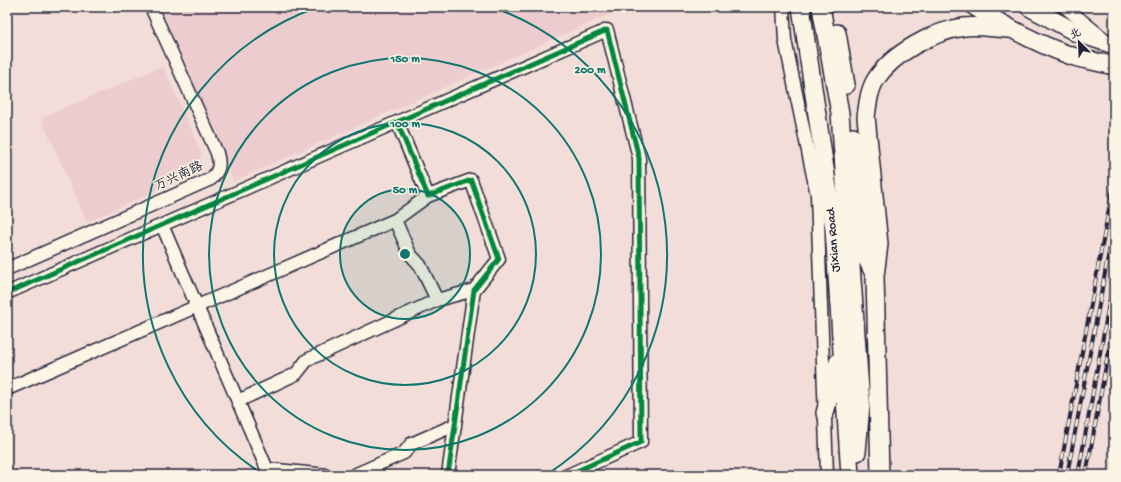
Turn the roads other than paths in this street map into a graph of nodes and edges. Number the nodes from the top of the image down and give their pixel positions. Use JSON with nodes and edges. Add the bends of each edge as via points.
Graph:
{"nodes":[{"id":1,"x":151,"y":7,"type":"edge"},
{"id":2,"x":783,"y":7,"type":"edge"},
{"id":3,"x":801,"y":7,"type":"edge"},
{"id":4,"x":821,"y":7,"type":"edge"},
{"id":5,"x":831,"y":7,"type":"edge"},
{"id":6,"x":975,"y":7,"type":"edge"},
{"id":7,"x":1029,"y":7,"type":"edge"},
{"id":8,"x":1055,"y":7,"type":"edge"},
{"id":9,"x":1065,"y":7,"type":"edge"},
{"id":10,"x":1012,"y":29,"type":"junction"},
{"id":11,"x":1111,"y":44,"type":"edge"},
{"id":12,"x":1114,"y":66,"type":"edge"},
{"id":13,"x":845,"y":110,"type":"junction"},
{"id":14,"x":397,"y":122,"type":"junction"},
{"id":15,"x":428,"y":196,"type":"junction"},
{"id":16,"x":395,"y":220,"type":"junction"},
{"id":17,"x":162,"y":225,"type":"junction"},
{"id":18,"x":7,"y":269,"type":"edge"},
{"id":19,"x":875,"y":276,"type":"junction"},
{"id":20,"x":474,"y":290,"type":"junction"},
{"id":21,"x":7,"y":293,"type":"edge"},
{"id":22,"x":437,"y":300,"type":"junction"},
{"id":23,"x":197,"y":306,"type":"junction"},
{"id":24,"x":842,"y":346,"type":"junction"},
{"id":25,"x":7,"y":389,"type":"edge"},
{"id":26,"x":238,"y":401,"type":"junction"},
{"id":27,"x":825,"y":413,"type":"junction"},
{"id":28,"x":455,"y":425,"type":"junction"},
{"id":29,"x":327,"y":475,"type":"edge"},
{"id":30,"x":354,"y":475,"type":"edge"},
{"id":31,"x":448,"y":475,"type":"edge"},
{"id":32,"x":568,"y":475,"type":"edge"},
{"id":33,"x":827,"y":475,"type":"edge"},
{"id":34,"x":850,"y":475,"type":"edge"},
{"id":35,"x":854,"y":475,"type":"edge"},
{"id":36,"x":880,"y":475,"type":"edge"}],
"edges":[{"from":1,"to":18,"type":"street","name":"万兴南路","via":[[217,153],[218,172],[212,179]]},
{"from":2,"to":27,"type":"street","via":[[784,40],[817,196]]},
{"from":3,"to":24,"type":"highway","name":"Jixian Road","via":[[834,229]]},
{"from":4,"to":13,"type":"highway"},
{"from":5,"to":13,"type":"highway","via":[[842,58]]},
{"from":6,"to":10,"type":"highway"},
{"from":7,"to":11,"type":"highway","via":[[1077,33]]},
{"from":8,"to":11,"type":"highway","via":[[1061,14]]},
{"from":9,"to":11,"type":"street"},
{"from":10,"to":12,"type":"highway","via":[[1070,55]]},
{"from":10,"to":19,"type":"highway","via":[[964,27],[934,35],[902,52],[876,78],[869,96],[866,117],[879,244]]},
{"from":13,"to":19,"type":"highway","via":[[866,255]]},
{"from":13,"to":35,"type":"highway","via":[[861,404]]},
{"from":14,"to":15,"type":"street"},
{"from":14,"to":17,"type":"street"},
{"from":14,"to":32,"type":"street","via":[[608,30],[639,158],[641,442]]},
{"from":15,"to":16,"type":"street"},
{"from":15,"to":20,"type":"street","via":[[471,180],[498,259]]},
{"from":16,"to":22,"type":"street","via":[[410,254],[420,265]]},
{"from":16,"to":23,"type":"street"},
{"from":17,"to":21,"type":"street"},
{"from":17,"to":23,"type":"street"},
{"from":19,"to":36,"type":"highway"},
{"from":20,"to":22,"type":"street"},
{"from":20,"to":28,"type":"street"},
{"from":22,"to":26,"type":"street","via":[[307,360],[296,374]]},
{"from":23,"to":25,"type":"street"},
{"from":23,"to":26,"type":"street"},
{"from":24,"to":27,"type":"highway"},
{"from":24,"to":34,"type":"highway","name":"Jixian Road"},
{"from":26,"to":29,"type":"street","via":[[267,469]]},
{"from":27,"to":33,"type":"street"},
{"from":28,"to":30,"type":"street","via":[[411,444],[404,453]]},
{"from":28,"to":31,"type":"street"}]}
